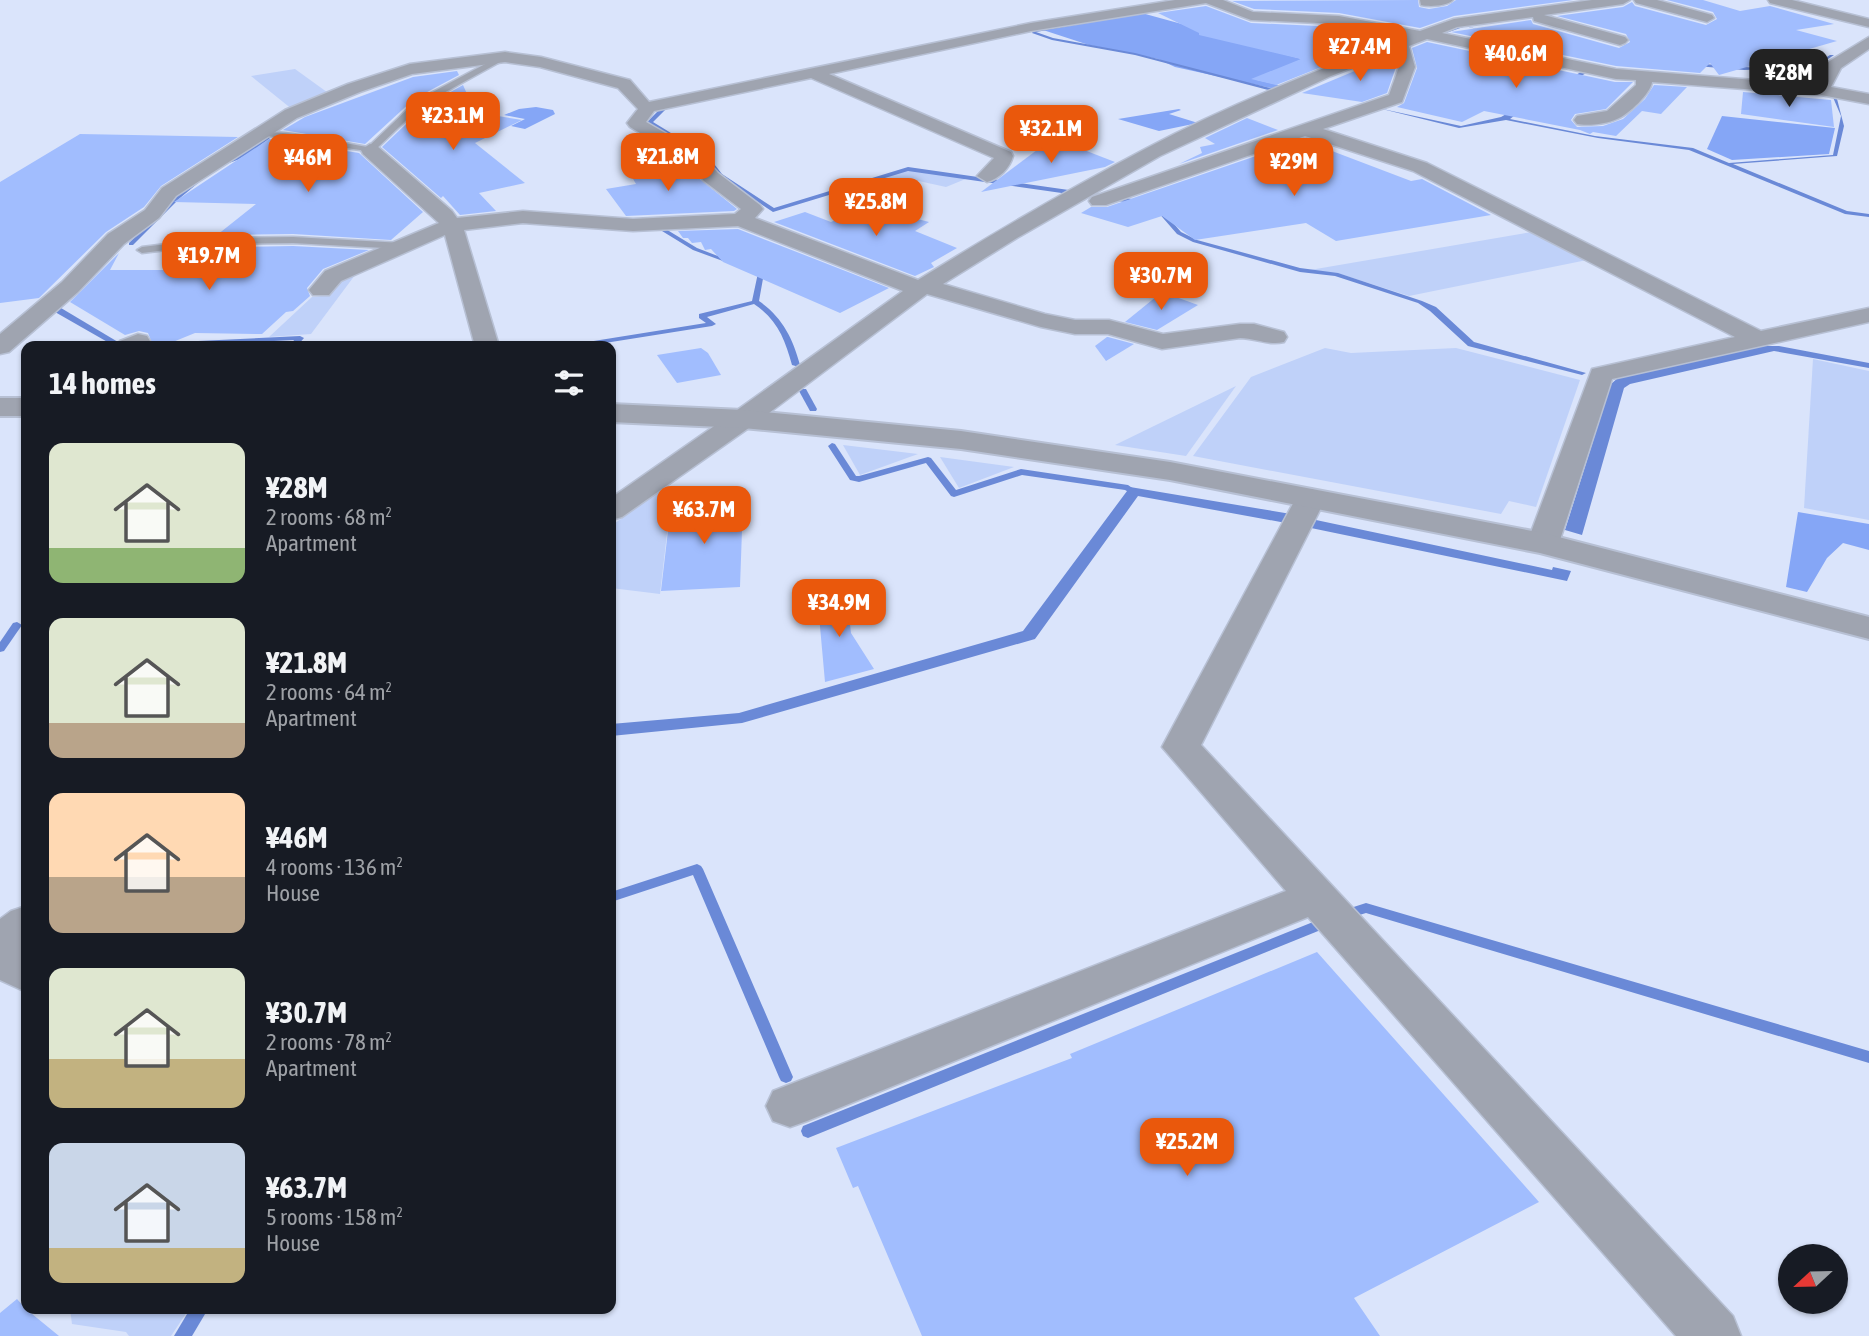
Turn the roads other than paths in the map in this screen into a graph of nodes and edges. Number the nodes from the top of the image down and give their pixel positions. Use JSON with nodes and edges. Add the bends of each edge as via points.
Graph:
{"nodes":[{"id":1,"x":1202,"y":0,"type":"edge"},
{"id":2,"x":1211,"y":0,"type":"edge"},
{"id":3,"x":1446,"y":0,"type":"edge"},
{"id":4,"x":1623,"y":0,"type":"edge"},
{"id":5,"x":1641,"y":0,"type":"edge"},
{"id":6,"x":1775,"y":0,"type":"edge"},
{"id":7,"x":1426,"y":2,"type":"dead end"},
{"id":8,"x":1475,"y":4,"type":"dead end"},
{"id":9,"x":1518,"y":14,"type":"junction"},
{"id":10,"x":1707,"y":19,"type":"dead end"},
{"id":11,"x":1869,"y":23,"type":"edge"},
{"id":12,"x":1421,"y":34,"type":"junction"},
{"id":13,"x":1599,"y":35,"type":"junction"},
{"id":14,"x":1620,"y":40,"type":"dead end"},
{"id":15,"x":1585,"y":41,"type":"dead end"},
{"id":16,"x":1869,"y":42,"type":"edge"},
{"id":17,"x":1401,"y":44,"type":"junction"},
{"id":18,"x":505,"y":57,"type":"junction"},
{"id":19,"x":813,"y":73,"type":"junction"},
{"id":20,"x":1644,"y":76,"type":"junction"},
{"id":21,"x":1821,"y":90,"type":"junction"},
{"id":22,"x":1869,"y":99,"type":"edge"},
{"id":23,"x":648,"y":107,"type":"junction"},
{"id":24,"x":1583,"y":120,"type":"dead end"},
{"id":25,"x":1306,"y":130,"type":"junction"},
{"id":26,"x":259,"y":134,"type":"junction"},
{"id":27,"x":370,"y":150,"type":"junction"},
{"id":28,"x":987,"y":176,"type":"dead end"},
{"id":29,"x":1042,"y":215,"type":"junction"},
{"id":30,"x":741,"y":220,"type":"junction"},
{"id":31,"x":451,"y":225,"type":"junction"},
{"id":32,"x":403,"y":246,"type":"junction"},
{"id":33,"x":142,"y":250,"type":"dead end"},
{"id":34,"x":921,"y":287,"type":"junction"},
{"id":35,"x":321,"y":290,"type":"dead end"},
{"id":36,"x":1869,"y":314,"type":"edge"},
{"id":37,"x":1275,"y":337,"type":"dead end"},
{"id":38,"x":1757,"y":339,"type":"junction"},
{"id":39,"x":486,"y":341,"type":"edge"},
{"id":40,"x":0,"y":347,"type":"edge"},
{"id":41,"x":0,"y":407,"type":"edge"},
{"id":42,"x":21,"y":407,"type":"edge"},
{"id":43,"x":616,"y":413,"type":"edge"},
{"id":44,"x":743,"y":419,"type":"junction"},
{"id":45,"x":1311,"y":498,"type":"junction"},
{"id":46,"x":616,"y":508,"type":"edge"},
{"id":47,"x":1543,"y":543,"type":"junction"},
{"id":48,"x":1869,"y":628,"type":"edge"},
{"id":49,"x":1316,"y":896,"type":"junction"},
{"id":50,"x":21,"y":927,"type":"edge"},
{"id":51,"x":0,"y":942,"type":"edge"},
{"id":52,"x":0,"y":957,"type":"edge"},
{"id":53,"x":21,"y":971,"type":"edge"},
{"id":54,"x":790,"y":1105,"type":"dead end"},
{"id":55,"x":1713,"y":1336,"type":"edge"}],
"edges":[{"from":1,"to":19,"type":"street","via":[[1031,27]]},
{"from":2,"to":12,"type":"street","via":[[1251,16],[1339,20]]},
{"from":3,"to":7,"type":"street"},
{"from":4,"to":9,"type":"street"},
{"from":5,"to":10,"type":"street"},
{"from":6,"to":11,"type":"street"},
{"from":8,"to":9,"type":"street"},
{"from":9,"to":12,"type":"street","via":[[1454,23]]},
{"from":9,"to":13,"type":"street"},
{"from":12,"to":17,"type":"street"},
{"from":12,"to":20,"type":"street"},
{"from":13,"to":14,"type":"street"},
{"from":13,"to":15,"type":"street"},
{"from":16,"to":21,"type":"street","via":[[1834,65]]},
{"from":17,"to":25,"type":"street","via":[[1407,67],[1396,98]]},
{"from":17,"to":29,"type":"street","via":[[1244,108],[1153,152]]},
{"from":18,"to":23,"type":"street","via":[[624,84]]},
{"from":18,"to":26,"type":"street","via":[[410,69],[291,114]]},
{"from":18,"to":27,"type":"lane","via":[[419,103]]},
{"from":19,"to":23,"type":"street"},
{"from":19,"to":28,"type":"street","via":[[1004,156]]},
{"from":20,"to":21,"type":"street"},
{"from":20,"to":24,"type":"street","via":[[1644,86],[1613,115]]},
{"from":21,"to":22,"type":"street"},
{"from":23,"to":30,"type":"street","via":[[636,123],[693,157],[753,209]]},
{"from":25,"to":29,"type":"street","via":[[1075,209]]},
{"from":25,"to":38,"type":"street","via":[[1420,167]]},
{"from":26,"to":27,"type":"lane"},
{"from":26,"to":40,"type":"street","via":[[169,191],[152,214],[116,239],[70,287]]},
{"from":27,"to":31,"type":"street"},
{"from":29,"to":34,"type":"street"},
{"from":30,"to":31,"type":"street","via":[[632,225],[523,217]]},
{"from":30,"to":34,"type":"street"},
{"from":31,"to":32,"type":"street"},
{"from":31,"to":39,"type":"street"},
{"from":32,"to":33,"type":"lane","via":[[216,241]]},
{"from":32,"to":35,"type":"street","via":[[333,276]]},
{"from":34,"to":37,"type":"street","via":[[1041,320],[1109,327],[1162,342],[1240,331]]},
{"from":34,"to":44,"type":"street"},
{"from":36,"to":38,"type":"street"},
{"from":38,"to":47,"type":"street","via":[[1601,374]]},
{"from":41,"to":42,"type":"street"},
{"from":43,"to":44,"type":"street"},
{"from":44,"to":45,"type":"street","via":[[961,440],[1170,471]]},
{"from":44,"to":46,"type":"street"},
{"from":45,"to":47,"type":"street"},
{"from":45,"to":49,"type":"street","via":[[1181,747]]},
{"from":47,"to":48,"type":"street"},
{"from":49,"to":54,"type":"street"},
{"from":49,"to":55,"type":"street"},
{"from":50,"to":51,"type":"street"},
{"from":52,"to":53,"type":"street"}]}
